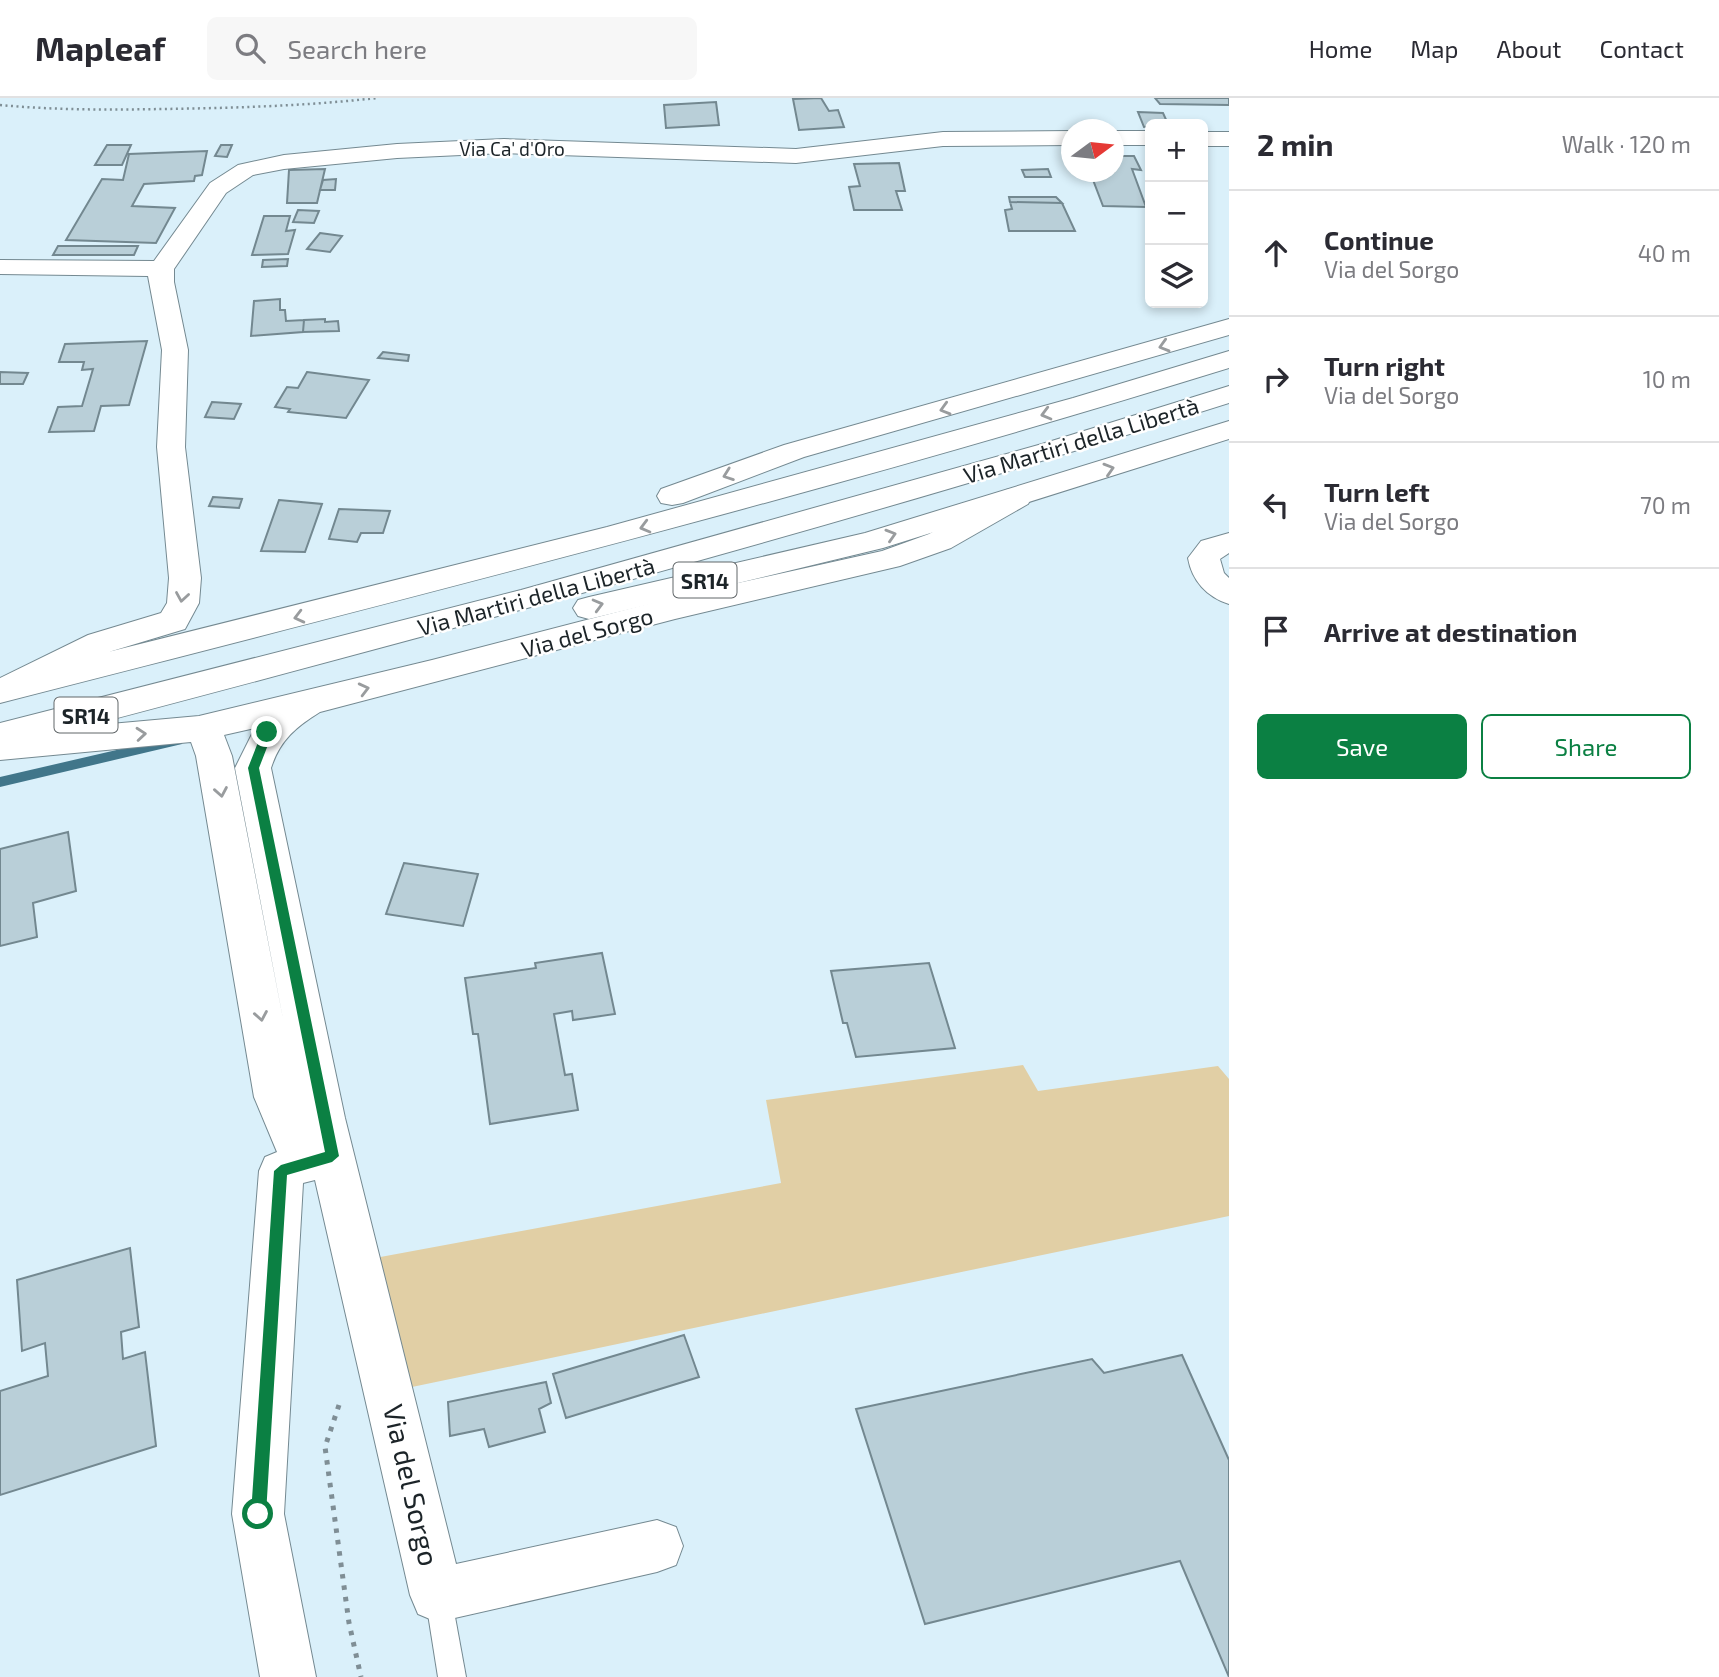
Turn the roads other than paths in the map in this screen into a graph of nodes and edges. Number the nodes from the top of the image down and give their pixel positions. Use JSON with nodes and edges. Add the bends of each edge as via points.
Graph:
{"nodes":[{"id":1,"x":1061,"y":138,"type":"edge"},
{"id":2,"x":1124,"y":138,"type":"edge"},
{"id":3,"x":1145,"y":138,"type":"edge"},
{"id":4,"x":1208,"y":139,"type":"edge"},
{"id":5,"x":1229,"y":139,"type":"edge"},
{"id":6,"x":0,"y":267,"type":"edge"},
{"id":7,"x":162,"y":269,"type":"junction"},
{"id":8,"x":1229,"y":327,"type":"edge"},
{"id":9,"x":1229,"y":359,"type":"edge"},
{"id":10,"x":1229,"y":394,"type":"edge"},
{"id":11,"x":1229,"y":430,"type":"edge"},
{"id":12,"x":1017,"y":496,"type":"junction"},
{"id":13,"x":1229,"y":543,"type":"edge"},
{"id":14,"x":1229,"y":593,"type":"edge"},
{"id":15,"x":366,"y":600,"type":"junction"},
{"id":16,"x":1,"y":691,"type":"edge"},
{"id":17,"x":172,"y":693,"type":"junction"},
{"id":18,"x":309,"y":702,"type":"junction"},
{"id":19,"x":199,"y":729,"type":"junction"},
{"id":20,"x":0,"y":736,"type":"edge"},
{"id":21,"x":0,"y":747,"type":"edge"},
{"id":22,"x":318,"y":1159,"type":"junction"},
{"id":23,"x":657,"y":1546,"type":"dead end"},
{"id":24,"x":438,"y":1595,"type":"junction"},
{"id":25,"x":288,"y":1677,"type":"edge"},
{"id":26,"x":452,"y":1677,"type":"edge"}],
"edges":[{"from":1,"to":7,"type":"street","name":"Via Ca' d'Oro","via":[[943,139],[796,156],[504,146],[284,162],[246,170],[218,188]]},
{"from":2,"to":3,"type":"street"},
{"from":4,"to":5,"type":"street"},
{"from":6,"to":7,"type":"street"},
{"from":7,"to":16,"type":"street","one_way":true,"via":[[175,351],[171,447],[185,578],[183,603],[173,621],[100,643]]},
{"from":8,"to":15,"type":"street","number":"SR14","one_way":true,"via":[[794,451],[658,501],[569,524]]},
{"from":9,"to":15,"type":"street","name":"Via Martiri della Libertà","number":"SR14","one_way":true,"via":[[806,482]]},
{"from":10,"to":17,"type":"street","name":"Via Martiri della Libertà","number":"SR14","via":[[805,521]]},
{"from":12,"to":11,"type":"street","number":"SR14","one_way":true},
{"from":17,"to":12,"type":"street","number":"SR14","one_way":true,"via":[[466,641],[808,558]]},
{"from":18,"to":12,"type":"street","name":"Via del Sorgo","one_way":true,"via":[[675,608],[889,559],[940,541]]},
{"from":13,"to":14,"type":"street","via":[[1212,548],[1204,558],[1206,573]]},
{"from":15,"to":16,"type":"street","name":"Via Martiri della Libertà","number":"SR14","one_way":true},
{"from":17,"to":20,"type":"street","name":"Via Martiri della Libertà","number":"SR14"},
{"from":18,"to":19,"type":"street","name":"Via del Sorgo"},
{"from":18,"to":22,"type":"street","name":"Via del Sorgo","via":[[267,732],[253,768]]},
{"from":21,"to":19,"type":"street","name":"Via del Sorgo","one_way":true},
{"from":19,"to":22,"type":"street","name":"Via del Sorgo","one_way":true,"via":[[214,756],[276,1097]]},
{"from":22,"to":24,"type":"street","name":"Via del Sorgo","via":[[384,1364]]},
{"from":22,"to":25,"type":"street","via":[[281,1171],[258,1514]]},
{"from":23,"to":24,"type":"street","name":"Via del Sorgo"},
{"from":24,"to":26,"type":"lane"}]}
